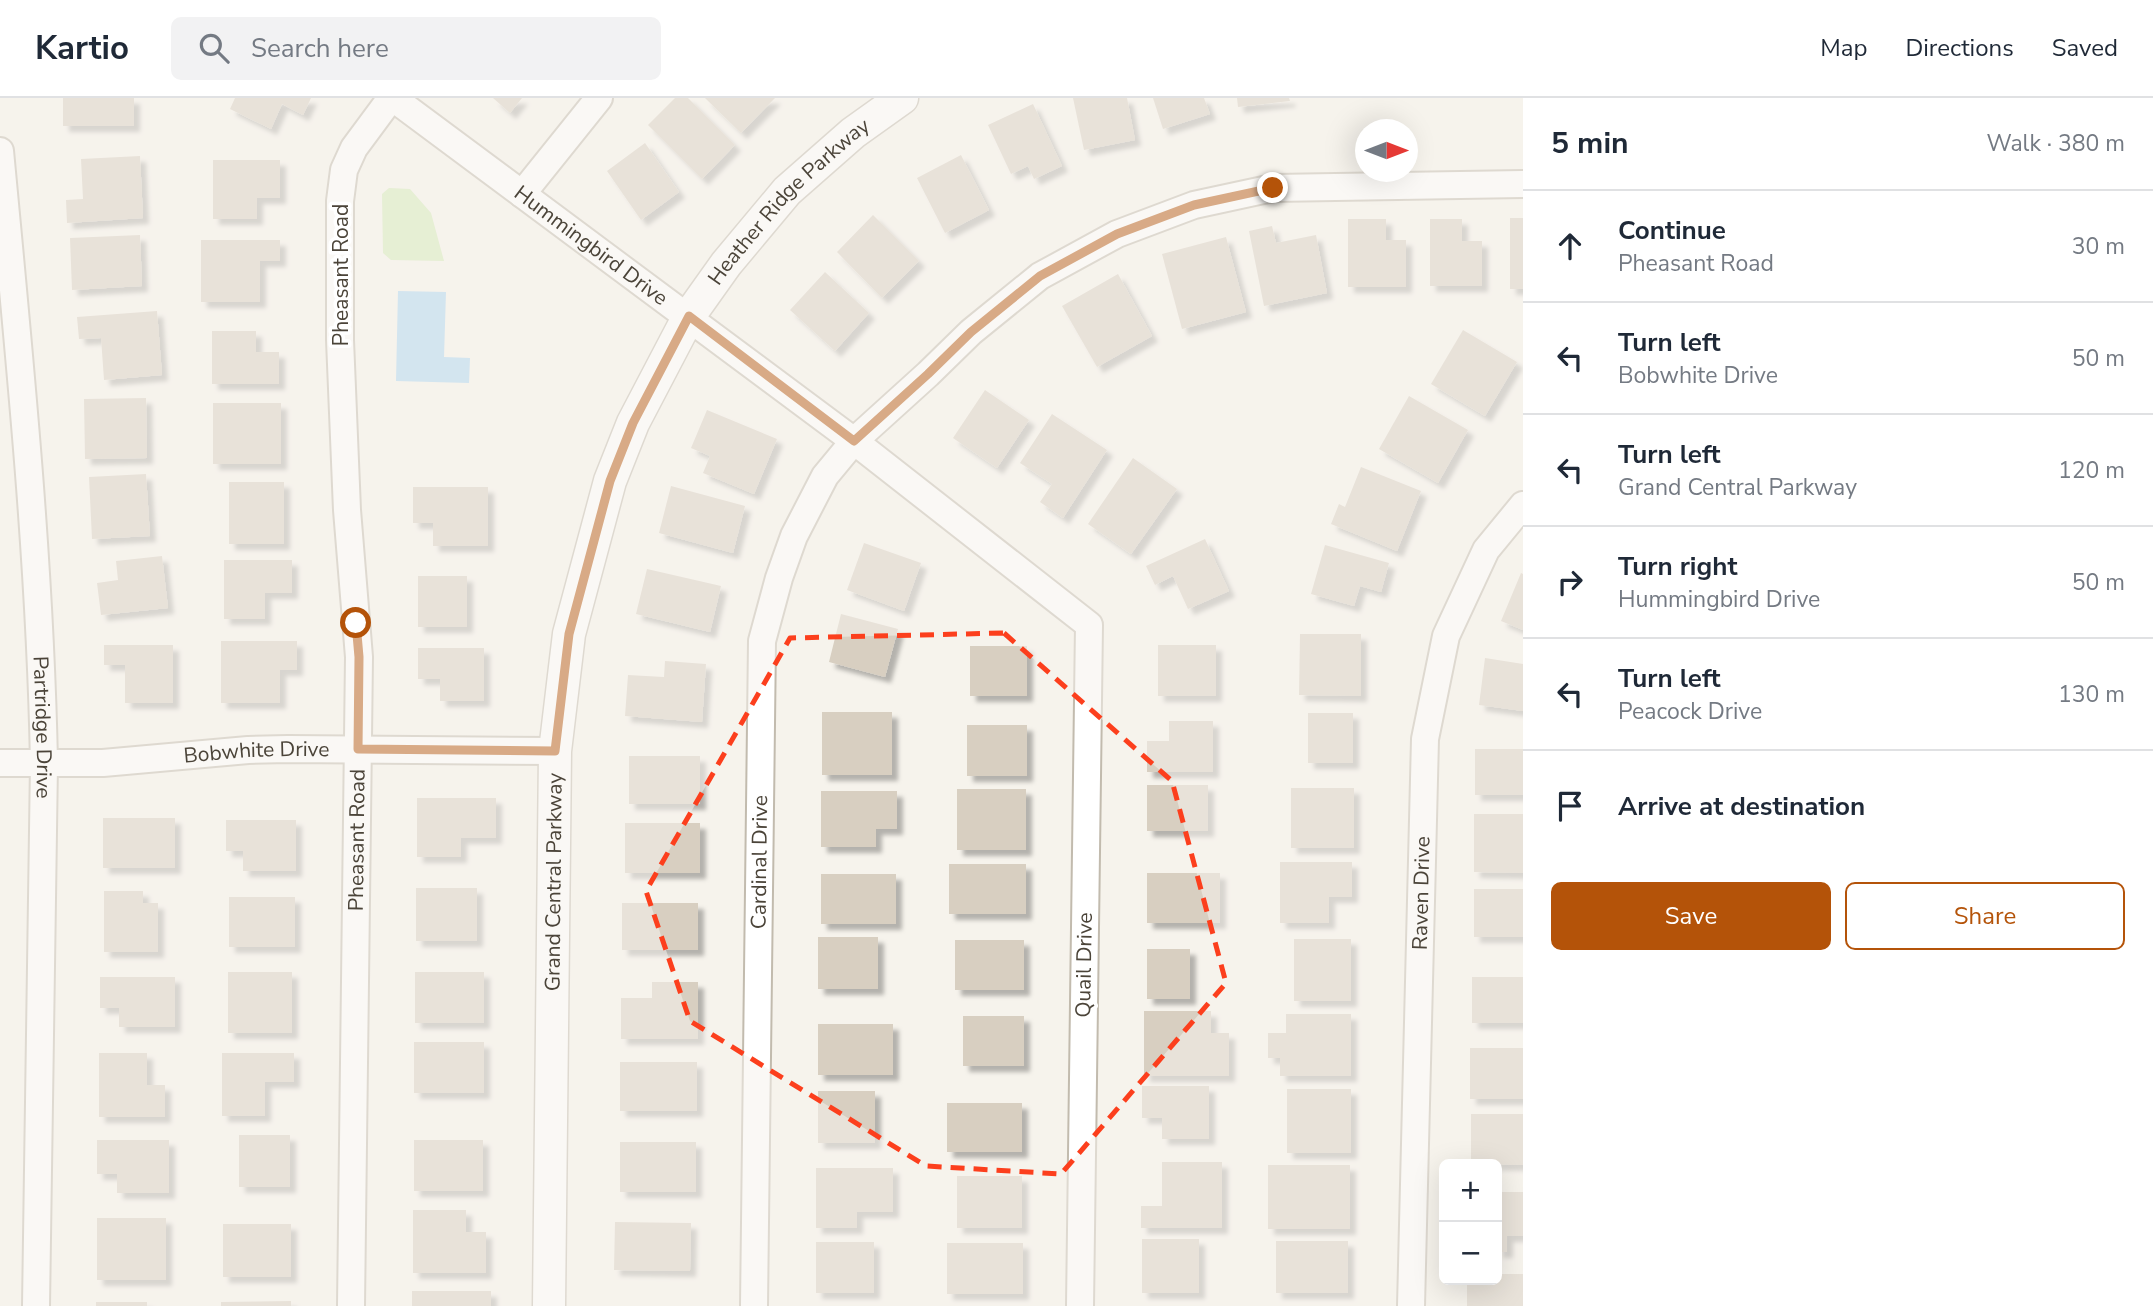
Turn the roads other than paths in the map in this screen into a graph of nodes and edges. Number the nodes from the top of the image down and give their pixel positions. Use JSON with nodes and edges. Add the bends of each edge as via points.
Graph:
{"nodes":[{"id":1,"x":392,"y":98,"type":"edge"},
{"id":2,"x":599,"y":98,"type":"edge"},
{"id":3,"x":902,"y":98,"type":"edge"},
{"id":4,"x":0,"y":150,"type":"edge"},
{"id":5,"x":1523,"y":184,"type":"edge"},
{"id":6,"x":522,"y":194,"type":"junction"},
{"id":7,"x":689,"y":316,"type":"junction"},
{"id":8,"x":854,"y":441,"type":"junction"},
{"id":9,"x":1523,"y":505,"type":"edge"},
{"id":10,"x":1088,"y":625,"type":"joint"},
{"id":11,"x":358,"y":749,"type":"junction"},
{"id":12,"x":555,"y":751,"type":"junction"},
{"id":13,"x":0,"y":763,"type":"edge"},
{"id":14,"x":44,"y":763,"type":"junction"},
{"id":15,"x":36,"y":1306,"type":"edge"},
{"id":16,"x":351,"y":1306,"type":"edge"},
{"id":17,"x":549,"y":1306,"type":"edge"},
{"id":18,"x":754,"y":1306,"type":"edge"},
{"id":19,"x":1080,"y":1306,"type":"edge"},
{"id":20,"x":1411,"y":1306,"type":"edge"}],
"edges":[{"from":1,"to":6,"type":"street","name":"Hummingbird Drive"},
{"from":1,"to":11,"type":"street","name":"Pheasant Road","via":[[354,148],[344,170],[340,201],[340,340],[359,657]]},
{"from":2,"to":6,"type":"street"},
{"from":3,"to":7,"type":"street","name":"Heather Ridge Parkway","via":[[853,133],[787,191]]},
{"from":4,"to":14,"type":"street","name":"Partridge Drive","via":[[34,537]]},
{"from":5,"to":8,"type":"street","name":"Cardinal Drive","via":[[1273,188],[1194,205],[1117,234],[1040,276],[971,332]]},
{"from":6,"to":7,"type":"street","name":"Hummingbird Drive"},
{"from":7,"to":8,"type":"street","name":"Hummingbird Drive"},
{"from":7,"to":12,"type":"street","name":"Grand Central Parkway","via":[[633,423],[610,481],[569,634]]},
{"from":8,"to":10,"type":"street","name":"Hummingbird Drive"},
{"from":8,"to":18,"type":"street","name":"Cardinal Drive","via":[[825,477],[794,536],[762,641]]},
{"from":9,"to":20,"type":"street","name":"Raven Drive","via":[[1486,550],[1446,636],[1425,739]]},
{"from":10,"to":19,"type":"street","name":"Quail Drive"},
{"from":11,"to":12,"type":"street","name":"Bobwhite Drive"},
{"from":11,"to":14,"type":"street","name":"Bobwhite Drive","via":[[248,751],[103,764]]},
{"from":11,"to":16,"type":"street","name":"Pheasant Road"},
{"from":12,"to":17,"type":"street","name":"Grand Central Parkway"},
{"from":13,"to":14,"type":"street","name":"Bobwhite Drive"},
{"from":14,"to":15,"type":"street","name":"Partridge Drive"}]}
